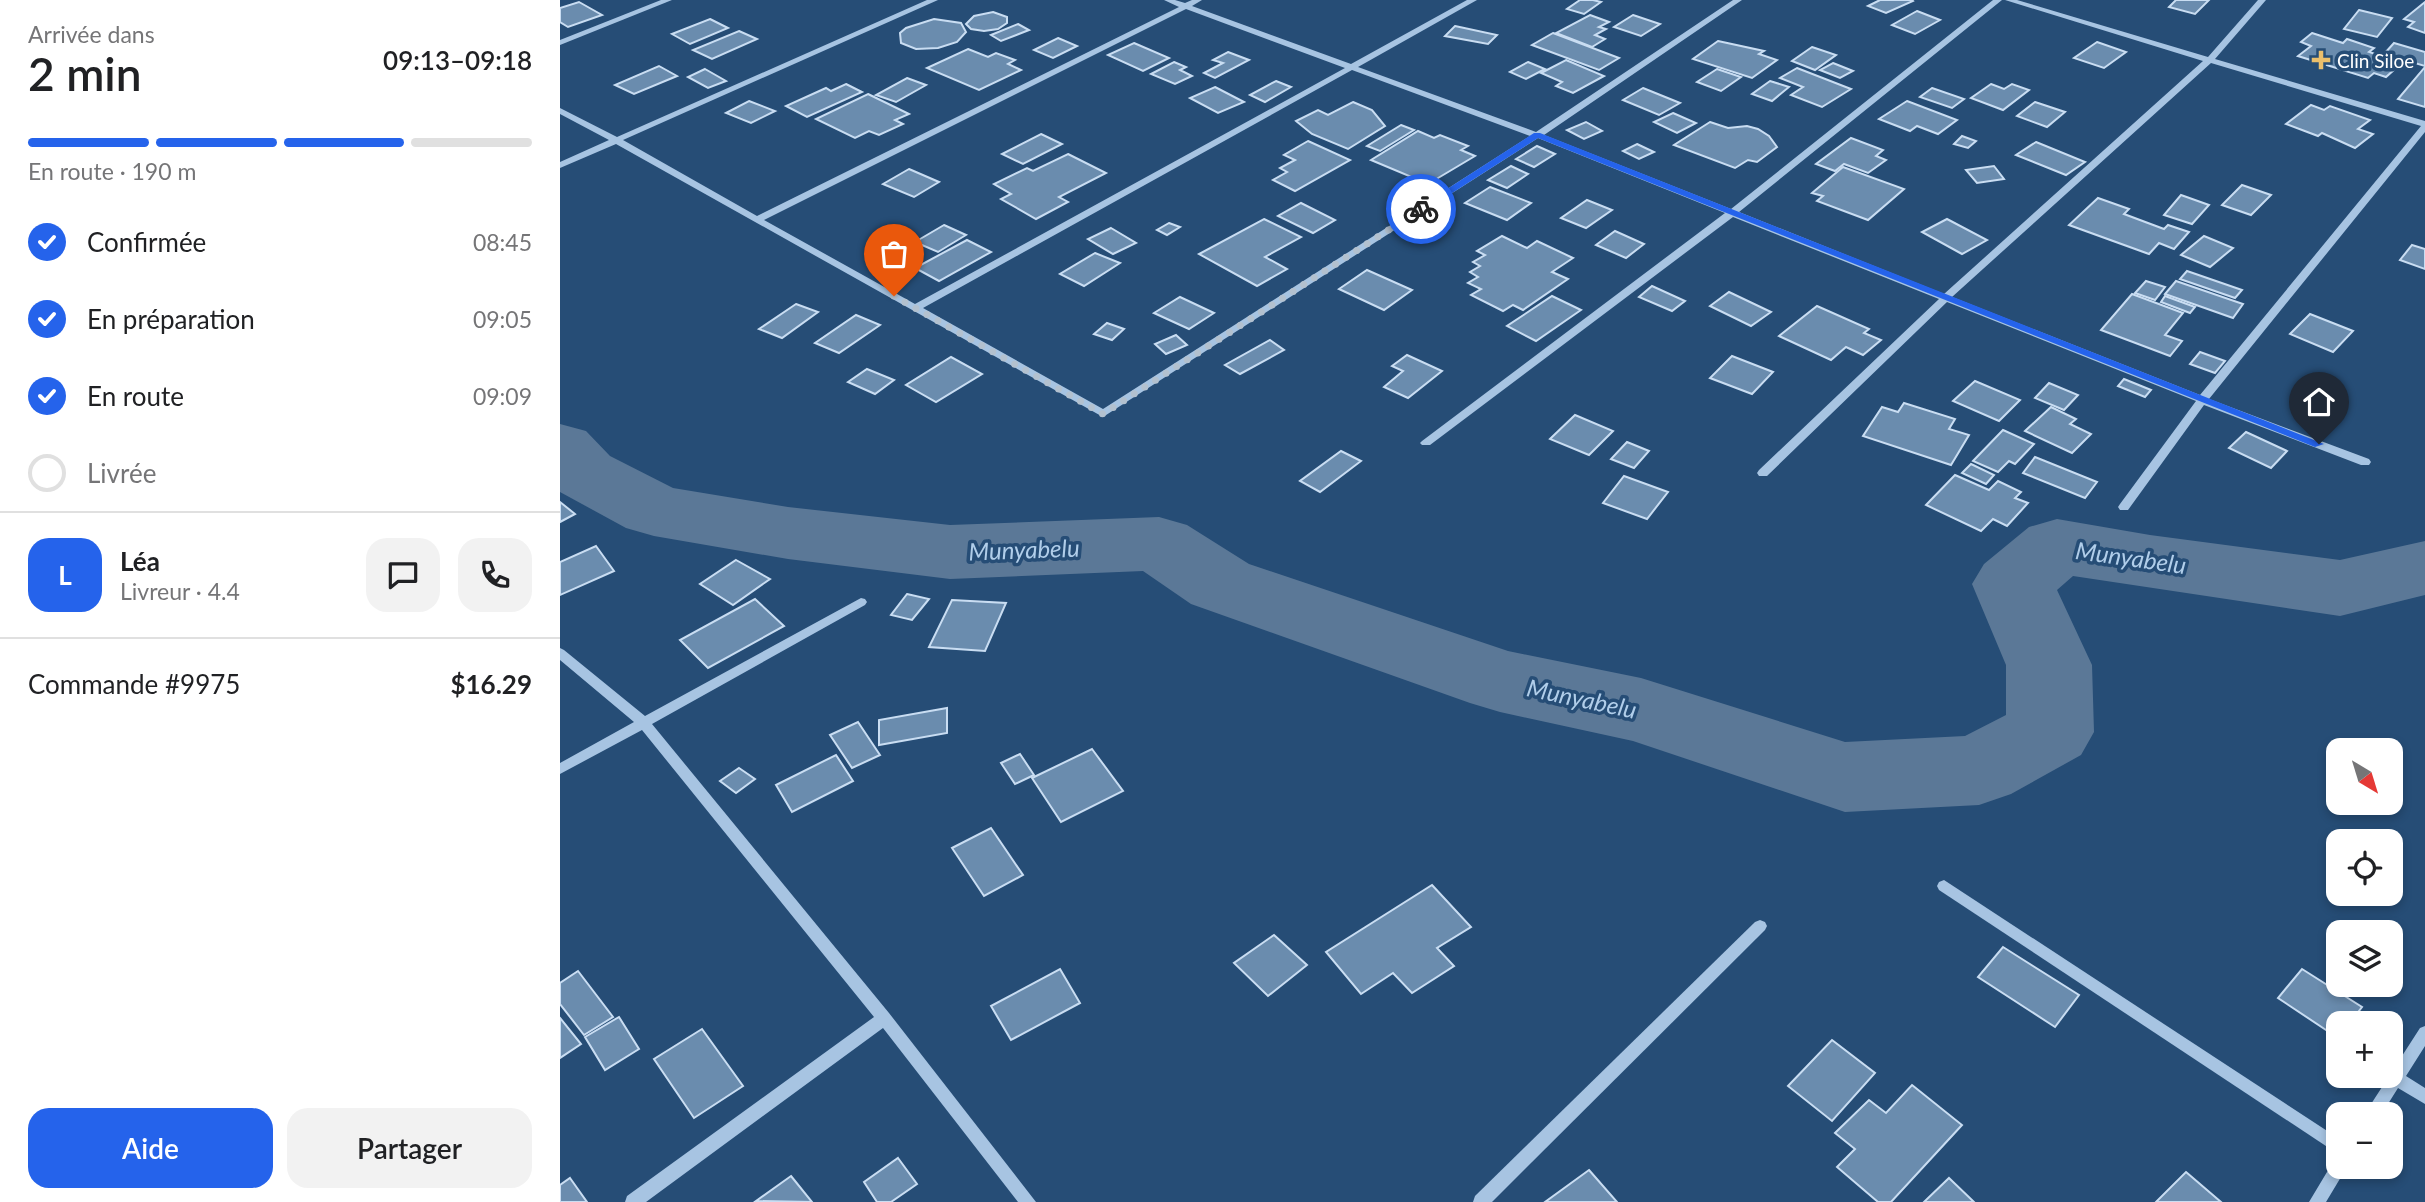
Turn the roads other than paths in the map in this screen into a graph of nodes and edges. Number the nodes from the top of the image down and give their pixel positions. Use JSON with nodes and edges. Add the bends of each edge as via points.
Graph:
{"nodes":[{"id":1,"x":668,"y":0,"type":"edge"},
{"id":2,"x":934,"y":0,"type":"edge"},
{"id":3,"x":1168,"y":0,"type":"edge"},
{"id":4,"x":1198,"y":0,"type":"edge"},
{"id":5,"x":1473,"y":0,"type":"edge"},
{"id":6,"x":1738,"y":0,"type":"edge"},
{"id":7,"x":1998,"y":0,"type":"edge"},
{"id":8,"x":2009,"y":0,"type":"edge"},
{"id":9,"x":2262,"y":0,"type":"edge"},
{"id":10,"x":1184,"y":7,"type":"junction"},
{"id":11,"x":560,"y":43,"type":"edge"},
{"id":12,"x":2209,"y":60,"type":"junction"},
{"id":13,"x":1353,"y":66,"type":"junction"},
{"id":14,"x":560,"y":111,"type":"edge"},
{"id":15,"x":2425,"y":125,"type":"edge"},
{"id":16,"x":1537,"y":135,"type":"junction"},
{"id":17,"x":617,"y":140,"type":"junction"},
{"id":18,"x":560,"y":165,"type":"edge"},
{"id":19,"x":1732,"y":213,"type":"junction"},
{"id":20,"x":758,"y":219,"type":"junction"},
{"id":21,"x":1946,"y":297,"type":"junction"},
{"id":22,"x":916,"y":308,"type":"junction"},
{"id":23,"x":2202,"y":400,"type":"junction"},
{"id":24,"x":1426,"y":443,"type":"dead end"},
{"id":25,"x":2365,"y":462,"type":"dead end"},
{"id":26,"x":1763,"y":473,"type":"dead end"},
{"id":27,"x":2124,"y":507,"type":"dead end"},
{"id":28,"x":862,"y":602,"type":"dead end"},
{"id":29,"x":560,"y":653,"type":"edge"},
{"id":30,"x":643,"y":722,"type":"junction"},
{"id":31,"x":560,"y":769,"type":"edge"},
{"id":32,"x":1944,"y":886,"type":"dead end"},
{"id":33,"x":1760,"y":926,"type":"dead end"},
{"id":34,"x":884,"y":1018,"type":"junction"},
{"id":35,"x":2425,"y":1033,"type":"edge"},
{"id":36,"x":2403,"y":1068,"type":"edge"},
{"id":37,"x":2403,"y":1083,"type":"edge"},
{"id":38,"x":2425,"y":1097,"type":"edge"},
{"id":39,"x":2326,"y":1139,"type":"edge"},
{"id":40,"x":2331,"y":1179,"type":"edge"},
{"id":41,"x":633,"y":1202,"type":"edge"},
{"id":42,"x":1028,"y":1202,"type":"edge"},
{"id":43,"x":1481,"y":1202,"type":"edge"},
{"id":44,"x":2317,"y":1202,"type":"edge"}],
"edges":[{"from":1,"to":11,"type":"street"},
{"from":2,"to":17,"type":"street"},
{"from":3,"to":10,"type":"street"},
{"from":4,"to":10,"type":"street"},
{"from":5,"to":13,"type":"street"},
{"from":6,"to":16,"type":"street"},
{"from":7,"to":19,"type":"street"},
{"from":8,"to":12,"type":"street"},
{"from":9,"to":12,"type":"street"},
{"from":10,"to":13,"type":"street"},
{"from":10,"to":20,"type":"street"},
{"from":12,"to":15,"type":"street"},
{"from":12,"to":21,"type":"street"},
{"from":13,"to":16,"type":"street"},
{"from":13,"to":22,"type":"street"},
{"from":14,"to":17,"type":"street"},
{"from":15,"to":23,"type":"street"},
{"from":16,"to":19,"type":"street"},
{"from":16,"to":22,"type":"street","via":[[1103,414]]},
{"from":17,"to":18,"type":"street"},
{"from":17,"to":20,"type":"street"},
{"from":19,"to":21,"type":"street"},
{"from":19,"to":24,"type":"street"},
{"from":20,"to":22,"type":"street"},
{"from":21,"to":23,"type":"street"},
{"from":21,"to":26,"type":"street"},
{"from":23,"to":25,"type":"street"},
{"from":23,"to":27,"type":"street"},
{"from":28,"to":30,"type":"street"},
{"from":29,"to":30,"type":"street"},
{"from":30,"to":31,"type":"street"},
{"from":30,"to":34,"type":"street"},
{"from":32,"to":39,"type":"street"},
{"from":33,"to":43,"type":"street"},
{"from":34,"to":41,"type":"street"},
{"from":34,"to":42,"type":"street"},
{"from":35,"to":36,"type":"street"},
{"from":37,"to":38,"type":"street"},
{"from":40,"to":44,"type":"street"}]}
